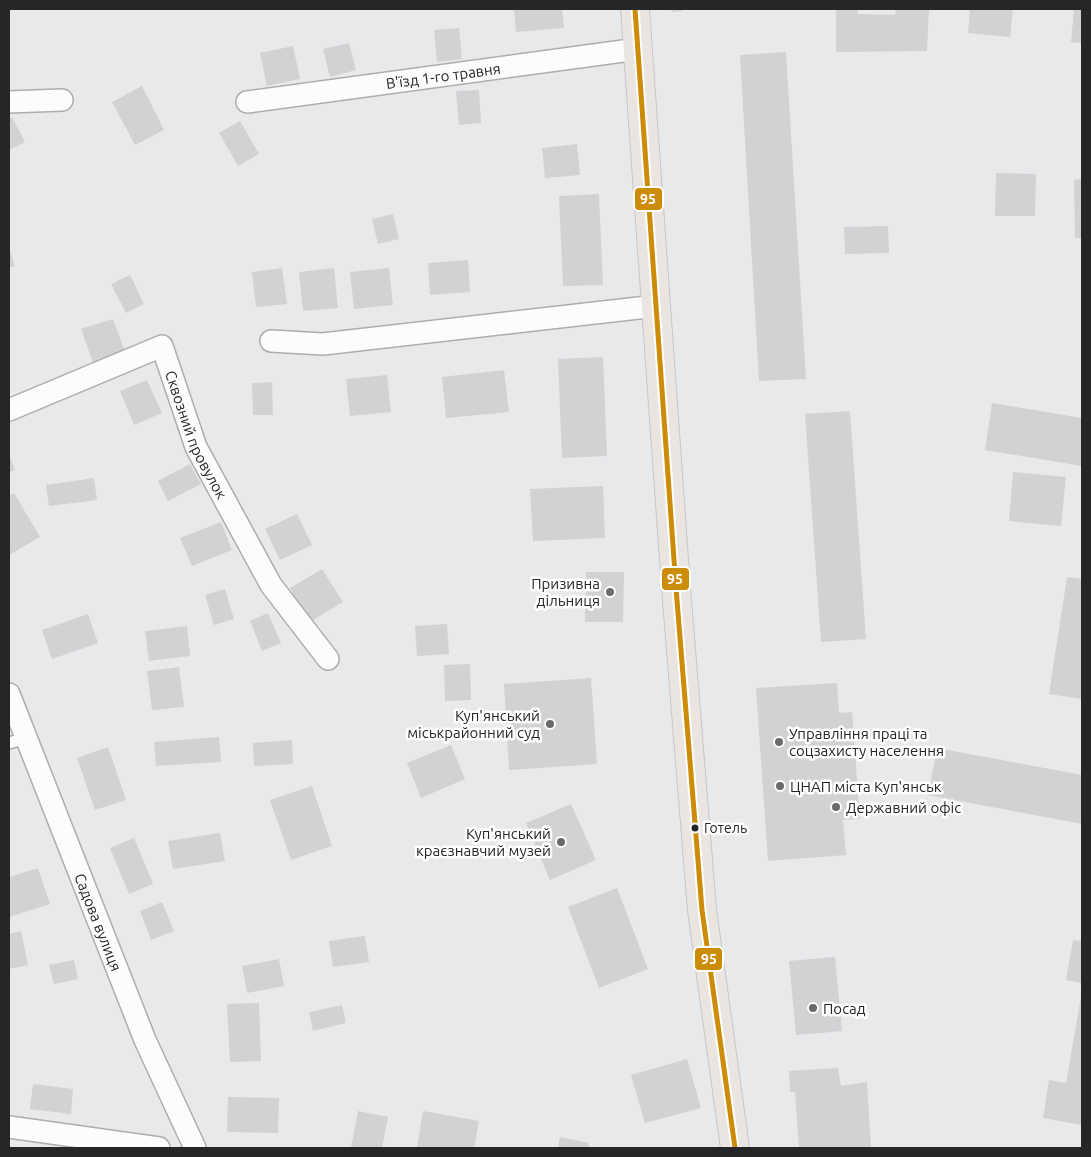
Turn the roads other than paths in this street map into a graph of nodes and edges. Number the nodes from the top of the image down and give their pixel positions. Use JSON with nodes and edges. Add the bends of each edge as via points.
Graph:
{"nodes":[{"id":1,"x":635,"y":9,"type":"edge"},
{"id":2,"x":638,"y":49,"type":"junction"},
{"id":3,"x":62,"y":100,"type":"dead end"},
{"id":4,"x":9,"y":102,"type":"edge"},
{"id":5,"x":247,"y":102,"type":"dead end"},
{"id":6,"x":656,"y":306,"type":"junction"},
{"id":7,"x":271,"y":341,"type":"dead end"},
{"id":8,"x":9,"y":410,"type":"edge"},
{"id":9,"x":328,"y":659,"type":"dead end"},
{"id":10,"x":9,"y":694,"type":"edge"},
{"id":11,"x":17,"y":741,"type":"edge"},
{"id":12,"x":9,"y":1127,"type":"edge"},
{"id":13,"x":159,"y":1148,"type":"edge"},
{"id":14,"x":194,"y":1148,"type":"edge"},
{"id":15,"x":735,"y":1148,"type":"edge"}],
"edges":[{"from":1,"to":2,"type":"main road"},
{"from":2,"to":5,"type":"street","name":"В'їзд 1-го травня"},
{"from":2,"to":6,"type":"main road"},
{"from":3,"to":4,"type":"street"},
{"from":6,"to":7,"type":"street","via":[[323,344]]},
{"from":6,"to":15,"type":"main road","via":[[702,910]]},
{"from":8,"to":9,"type":"street","name":"Сквозний провулок","via":[[162,346],[196,447],[271,585]]},
{"from":10,"to":11,"type":"street","name":"Садова вулиця"},
{"from":11,"to":14,"type":"street","name":"Садова вулиця"},
{"from":12,"to":13,"type":"street"}]}
